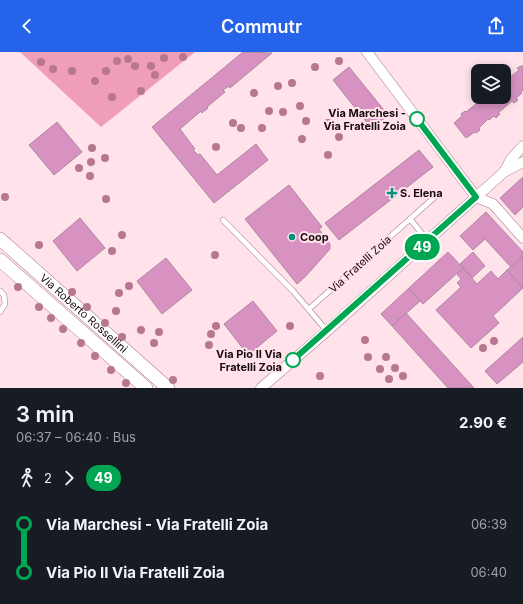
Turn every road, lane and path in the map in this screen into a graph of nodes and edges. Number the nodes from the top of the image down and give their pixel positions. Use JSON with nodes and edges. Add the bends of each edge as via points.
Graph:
{"nodes":[{"id":1,"x":367,"y":52,"type":"edge"},
{"id":2,"x":523,"y":146,"type":"edge"},
{"id":3,"x":523,"y":162,"type":"edge"},
{"id":4,"x":504,"y":172,"type":"junction"},
{"id":5,"x":437,"y":195,"type":"dead end"},
{"id":6,"x":476,"y":197,"type":"junction"},
{"id":7,"x":410,"y":219,"type":"junction"},
{"id":8,"x":223,"y":220,"type":"dead end"},
{"id":9,"x":523,"y":238,"type":"edge"},
{"id":10,"x":0,"y":239,"type":"edge"},
{"id":11,"x":428,"y":241,"type":"junction"},
{"id":12,"x":0,"y":260,"type":"edge"},
{"id":13,"x":0,"y":291,"type":"edge"},
{"id":14,"x":309,"y":309,"type":"junction"},
{"id":15,"x":0,"y":312,"type":"edge"},
{"id":16,"x":327,"y":331,"type":"junction"},
{"id":17,"x":138,"y":361,"type":"junction"},
{"id":18,"x":129,"y":373,"type":"junction"},
{"id":19,"x":146,"y":388,"type":"edge"},
{"id":20,"x":168,"y":388,"type":"edge"},
{"id":21,"x":261,"y":388,"type":"edge"}],
"edges":[{"from":1,"to":6,"type":"street"},
{"from":2,"to":4,"type":"street","via":[[511,159]]},
{"from":3,"to":4,"type":"street"},
{"from":4,"to":6,"type":"street"},
{"from":5,"to":7,"type":"lane","name":"Via Fratelli Zoia"},
{"from":6,"to":9,"type":"street","via":[[493,204]]},
{"from":6,"to":11,"type":"street"},
{"from":7,"to":11,"type":"lane"},
{"from":7,"to":14,"type":"lane","name":"Via Fratelli Zoia"},
{"from":8,"to":14,"type":"lane"},
{"from":10,"to":17,"type":"street","name":"Via Roberto Rossellini"},
{"from":11,"to":16,"type":"street"},
{"from":12,"to":18,"type":"street","name":"Via Roberto Rossellini"},
{"from":13,"to":15,"type":"lane","via":[[4,295],[5,304]]},
{"from":14,"to":16,"type":"lane"},
{"from":16,"to":21,"type":"street"},
{"from":17,"to":18,"type":"lane"},
{"from":17,"to":20,"type":"street","name":"Via Roberto Rossellini"},
{"from":18,"to":19,"type":"street","name":"Via Roberto Rossellini"}]}
